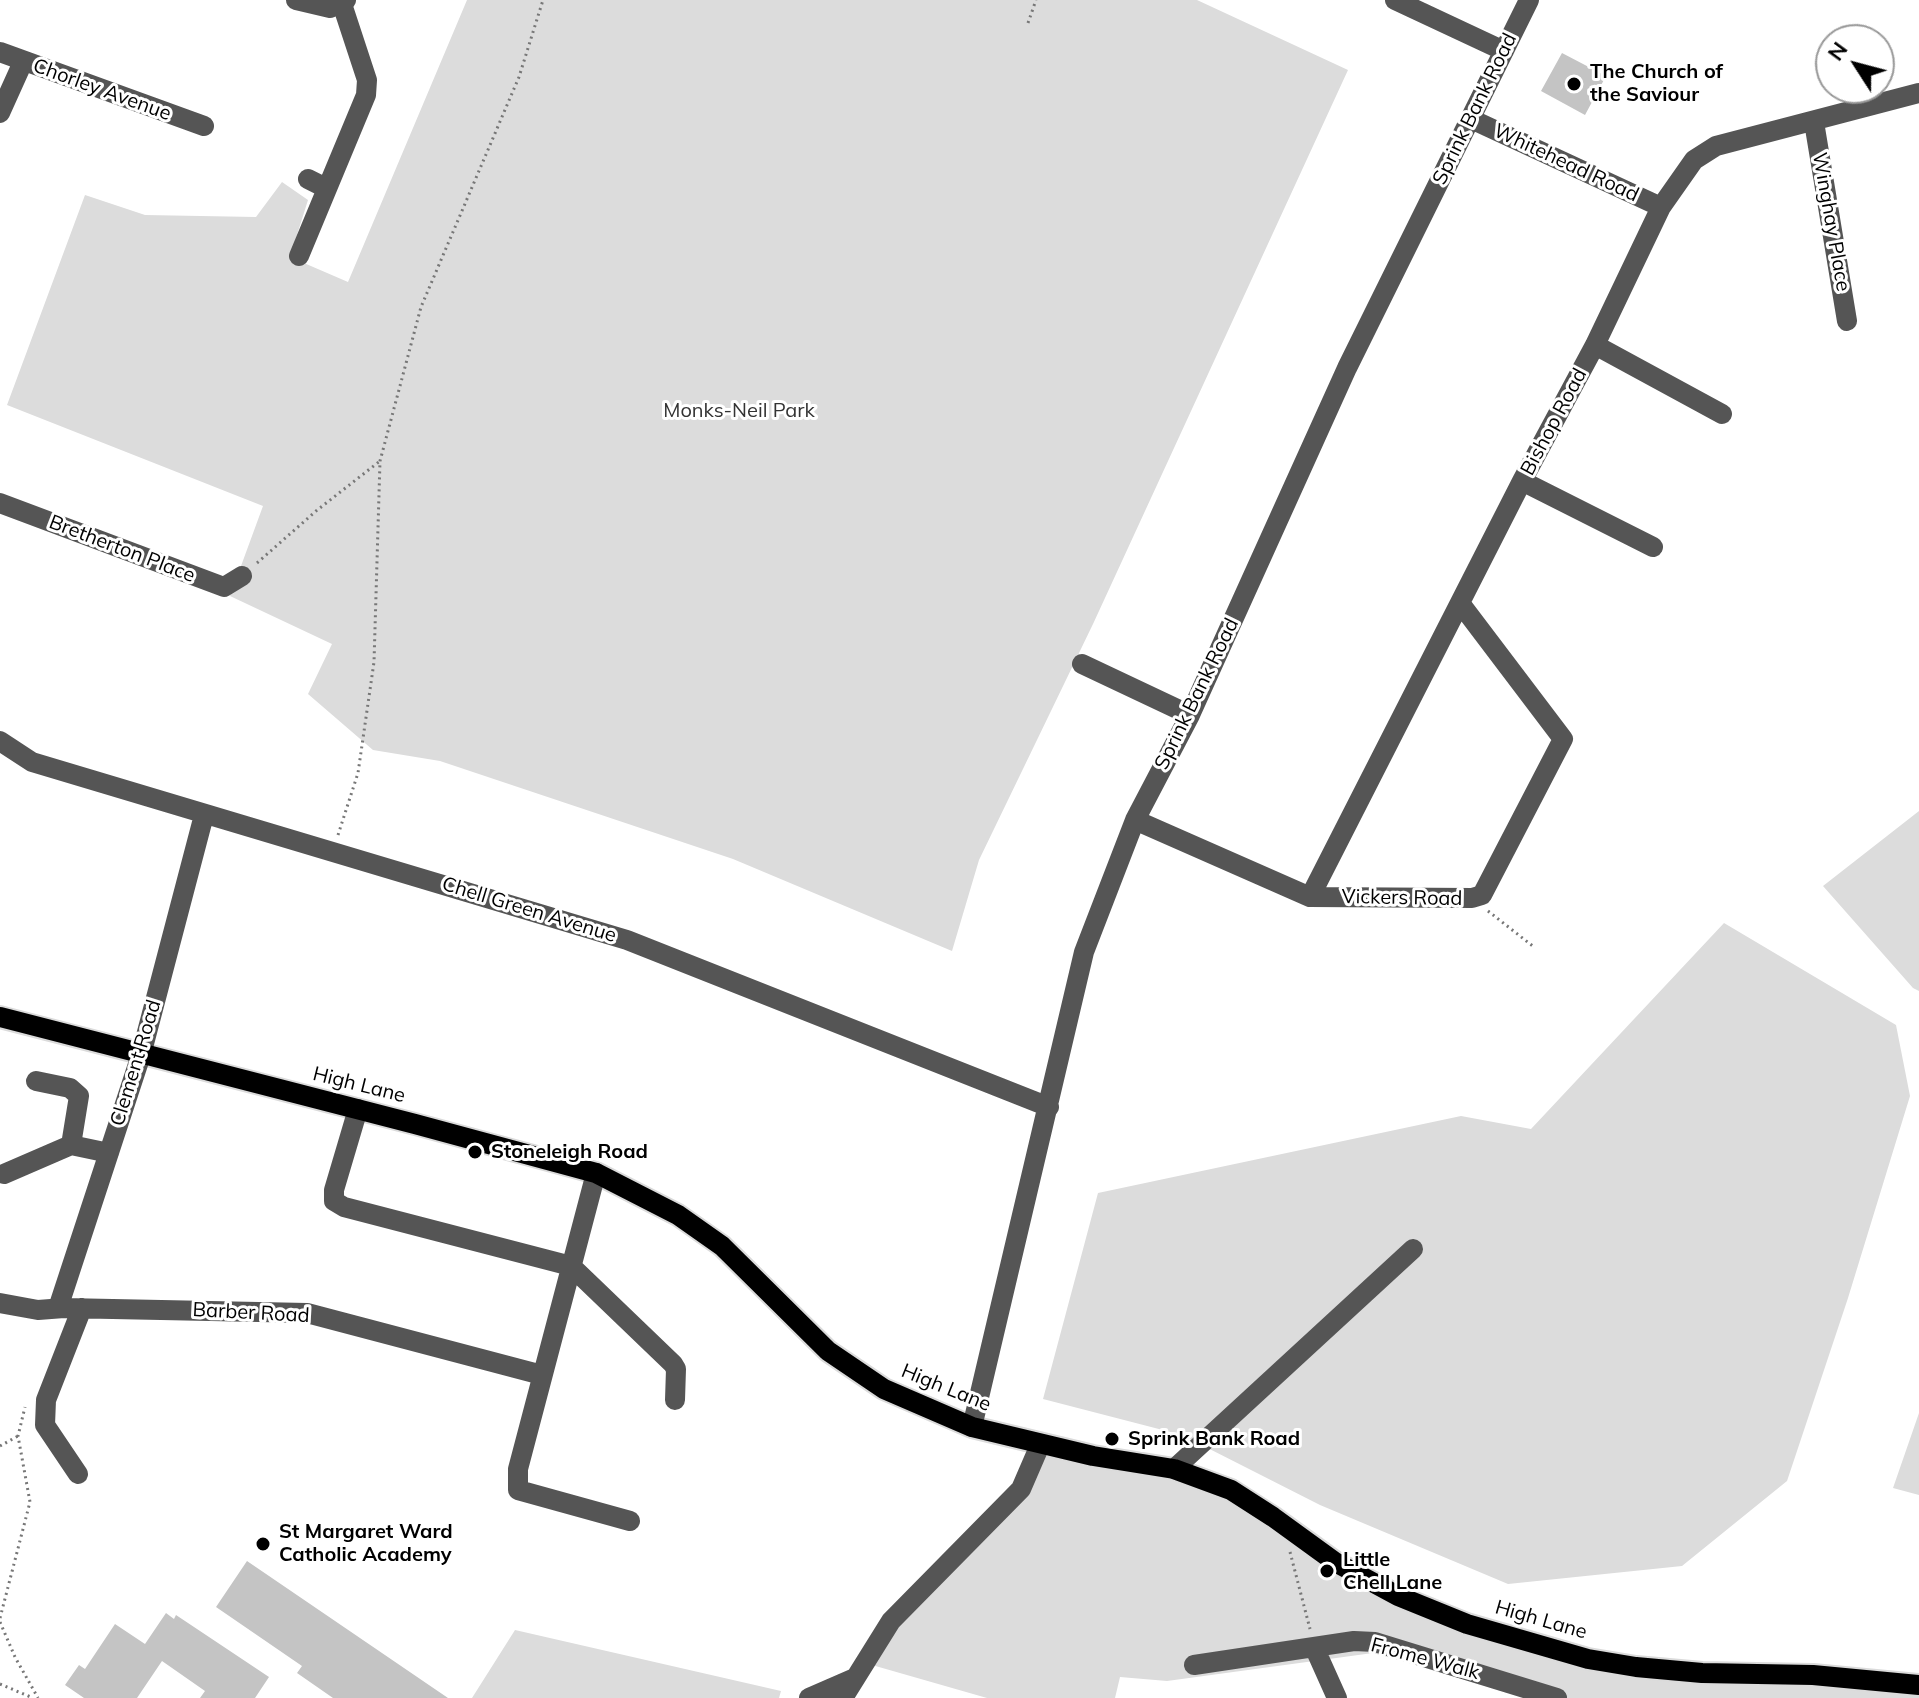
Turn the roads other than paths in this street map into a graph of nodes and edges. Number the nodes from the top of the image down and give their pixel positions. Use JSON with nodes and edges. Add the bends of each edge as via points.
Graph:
{"nodes":[{"id":1,"x":296,"y":0,"type":"edge"},
{"id":2,"x":1395,"y":0,"type":"edge"},
{"id":3,"x":1529,"y":0,"type":"edge"},
{"id":4,"x":344,"y":2,"type":"edge"},
{"id":5,"x":1504,"y":51,"type":"junction"},
{"id":6,"x":0,"y":52,"type":"edge"},
{"id":7,"x":23,"y":62,"type":"junction"},
{"id":8,"x":1919,"y":93,"type":"edge"},
{"id":9,"x":0,"y":113,"type":"edge"},
{"id":10,"x":1471,"y":119,"type":"junction"},
{"id":11,"x":1814,"y":122,"type":"junction"},
{"id":12,"x":204,"y":126,"type":"dead end"},
{"id":13,"x":1661,"y":207,"type":"junction"},
{"id":14,"x":299,"y":256,"type":"dead end"},
{"id":15,"x":1847,"y":321,"type":"dead end"},
{"id":16,"x":1595,"y":345,"type":"junction"},
{"id":17,"x":1722,"y":414,"type":"dead end"},
{"id":18,"x":1522,"y":481,"type":"junction"},
{"id":19,"x":0,"y":503,"type":"edge"},
{"id":20,"x":1653,"y":547,"type":"dead end"},
{"id":21,"x":242,"y":576,"type":"road end"},
{"id":22,"x":1460,"y":603,"type":"junction"},
{"id":23,"x":1082,"y":664,"type":"dead end"},
{"id":24,"x":1190,"y":715,"type":"junction"},
{"id":25,"x":0,"y":741,"type":"edge"},
{"id":26,"x":204,"y":815,"type":"junction"},
{"id":27,"x":1135,"y":820,"type":"junction"},
{"id":28,"x":1310,"y":897,"type":"junction"},
{"id":29,"x":0,"y":1017,"type":"edge"},
{"id":30,"x":141,"y":1055,"type":"junction"},
{"id":31,"x":36,"y":1081,"type":"dead end"},
{"id":32,"x":1049,"y":1107,"type":"junction"},
{"id":33,"x":358,"y":1109,"type":"junction"},
{"id":34,"x":71,"y":1145,"type":"junction"},
{"id":35,"x":109,"y":1153,"type":"junction"},
{"id":36,"x":596,"y":1173,"type":"junction"},
{"id":37,"x":4,"y":1174,"type":"dead end"},
{"id":38,"x":1413,"y":1249,"type":"dead end"},
{"id":39,"x":571,"y":1266,"type":"junction"},
{"id":40,"x":0,"y":1303,"type":"edge"},
{"id":41,"x":58,"y":1308,"type":"junction"},
{"id":42,"x":82,"y":1308,"type":"junction"},
{"id":43,"x":542,"y":1375,"type":"junction"},
{"id":44,"x":675,"y":1400,"type":"dead end"},
{"id":45,"x":972,"y":1427,"type":"junction"},
{"id":46,"x":1040,"y":1445,"type":"junction"},
{"id":47,"x":1174,"y":1469,"type":"junction"},
{"id":48,"x":78,"y":1474,"type":"dead end"},
{"id":49,"x":630,"y":1521,"type":"dead end"},
{"id":50,"x":1315,"y":1649,"type":"junction"},
{"id":51,"x":1194,"y":1665,"type":"dead end"},
{"id":52,"x":855,"y":1678,"type":"junction"},
{"id":53,"x":1919,"y":1685,"type":"edge"},
{"id":54,"x":809,"y":1698,"type":"edge"},
{"id":55,"x":843,"y":1698,"type":"edge"},
{"id":56,"x":1337,"y":1698,"type":"edge"},
{"id":57,"x":1557,"y":1698,"type":"edge"}],
"edges":[{"from":1,"to":4,"type":"street","via":[[330,8]]},
{"from":2,"to":5,"type":"street"},
{"from":3,"to":5,"type":"street","name":"Sprink Bank Road"},
{"from":4,"to":14,"type":"street","via":[[367,80],[366,95],[317,184]]},
{"from":5,"to":10,"type":"street","name":"Sprink Bank Road"},
{"from":6,"to":7,"type":"street","name":"Chorley Avenue"},
{"from":7,"to":9,"type":"street"},
{"from":7,"to":12,"type":"street","name":"Chorley Avenue"},
{"from":8,"to":11,"type":"street","name":"Bishop Road"},
{"from":10,"to":13,"type":"street","name":"Whitehead Road"},
{"from":10,"to":24,"type":"street","name":"Sprink Bank Road","via":[[1347,368]]},
{"from":11,"to":13,"type":"street","name":"Bishop Road","via":[[1716,146],[1694,160]]},
{"from":11,"to":15,"type":"street","name":"Winghay Place"},
{"from":13,"to":16,"type":"street","name":"Bishop Road"},
{"from":16,"to":17,"type":"street"},
{"from":16,"to":18,"type":"street","name":"Bishop Road"},
{"from":18,"to":20,"type":"street"},
{"from":18,"to":22,"type":"street","name":"Bishop Road"},
{"from":19,"to":21,"type":"street","name":"Bretherton Place","via":[[224,587]]},
{"from":22,"to":28,"type":"street","name":"Bishop Road"},
{"from":22,"to":28,"type":"street","name":"Vickers Road","via":[[1563,739],[1482,895]]},
{"from":23,"to":24,"type":"street"},
{"from":24,"to":27,"type":"street","name":"Sprink Bank Road"},
{"from":25,"to":26,"type":"street","name":"Chell Green Avenue","via":[[32,762]]},
{"from":26,"to":30,"type":"street","name":"Clement Road"},
{"from":26,"to":32,"type":"street","name":"Chell Green Avenue","via":[[627,940]]},
{"from":27,"to":28,"type":"street","name":"Vickers Road"},
{"from":27,"to":32,"type":"street","name":"Sprink Bank Road","via":[[1084,952]]},
{"from":29,"to":30,"type":"main road","name":"High Lane"},
{"from":30,"to":33,"type":"main road","name":"High Lane"},
{"from":30,"to":35,"type":"street","name":"Clement Road"},
{"from":31,"to":34,"type":"street","via":[[70,1088],[79,1096]]},
{"from":32,"to":45,"type":"street","name":"Sprink Bank Road"},
{"from":33,"to":36,"type":"main road","name":"High Lane"},
{"from":33,"to":39,"type":"street","via":[[334,1190],[338,1205]]},
{"from":34,"to":35,"type":"street"},
{"from":34,"to":37,"type":"street"},
{"from":35,"to":41,"type":"street","name":"Clement Road"},
{"from":36,"to":39,"type":"street"},
{"from":36,"to":45,"type":"main road","name":"High Lane","via":[[678,1215],[722,1246],[797,1323],[853,1370]]},
{"from":38,"to":47,"type":"street"},
{"from":39,"to":43,"type":"street"},
{"from":39,"to":44,"type":"street","via":[[673,1364]]},
{"from":40,"to":41,"type":"street","name":"Barber Road"},
{"from":41,"to":42,"type":"street","name":"Barber Road"},
{"from":42,"to":43,"type":"street","name":"Barber Road","via":[[307,1313]]},
{"from":42,"to":48,"type":"street","via":[[46,1400],[45,1425]]},
{"from":43,"to":49,"type":"street","via":[[518,1469],[518,1490]]},
{"from":45,"to":46,"type":"main road","name":"High Lane"},
{"from":46,"to":47,"type":"main road","name":"High Lane"},
{"from":46,"to":52,"type":"street","via":[[1021,1489],[891,1621]]},
{"from":47,"to":53,"type":"main road","name":"High Lane","via":[[1231,1490],[1335,1562],[1398,1596],[1478,1627],[1588,1659],[1702,1673],[1813,1675]]},
{"from":50,"to":51,"type":"street","name":"Frome Walk"},
{"from":50,"to":56,"type":"street"},
{"from":50,"to":57,"type":"street","name":"Frome Walk","via":[[1375,1642]]},
{"from":52,"to":54,"type":"street"},
{"from":52,"to":55,"type":"street"}]}
